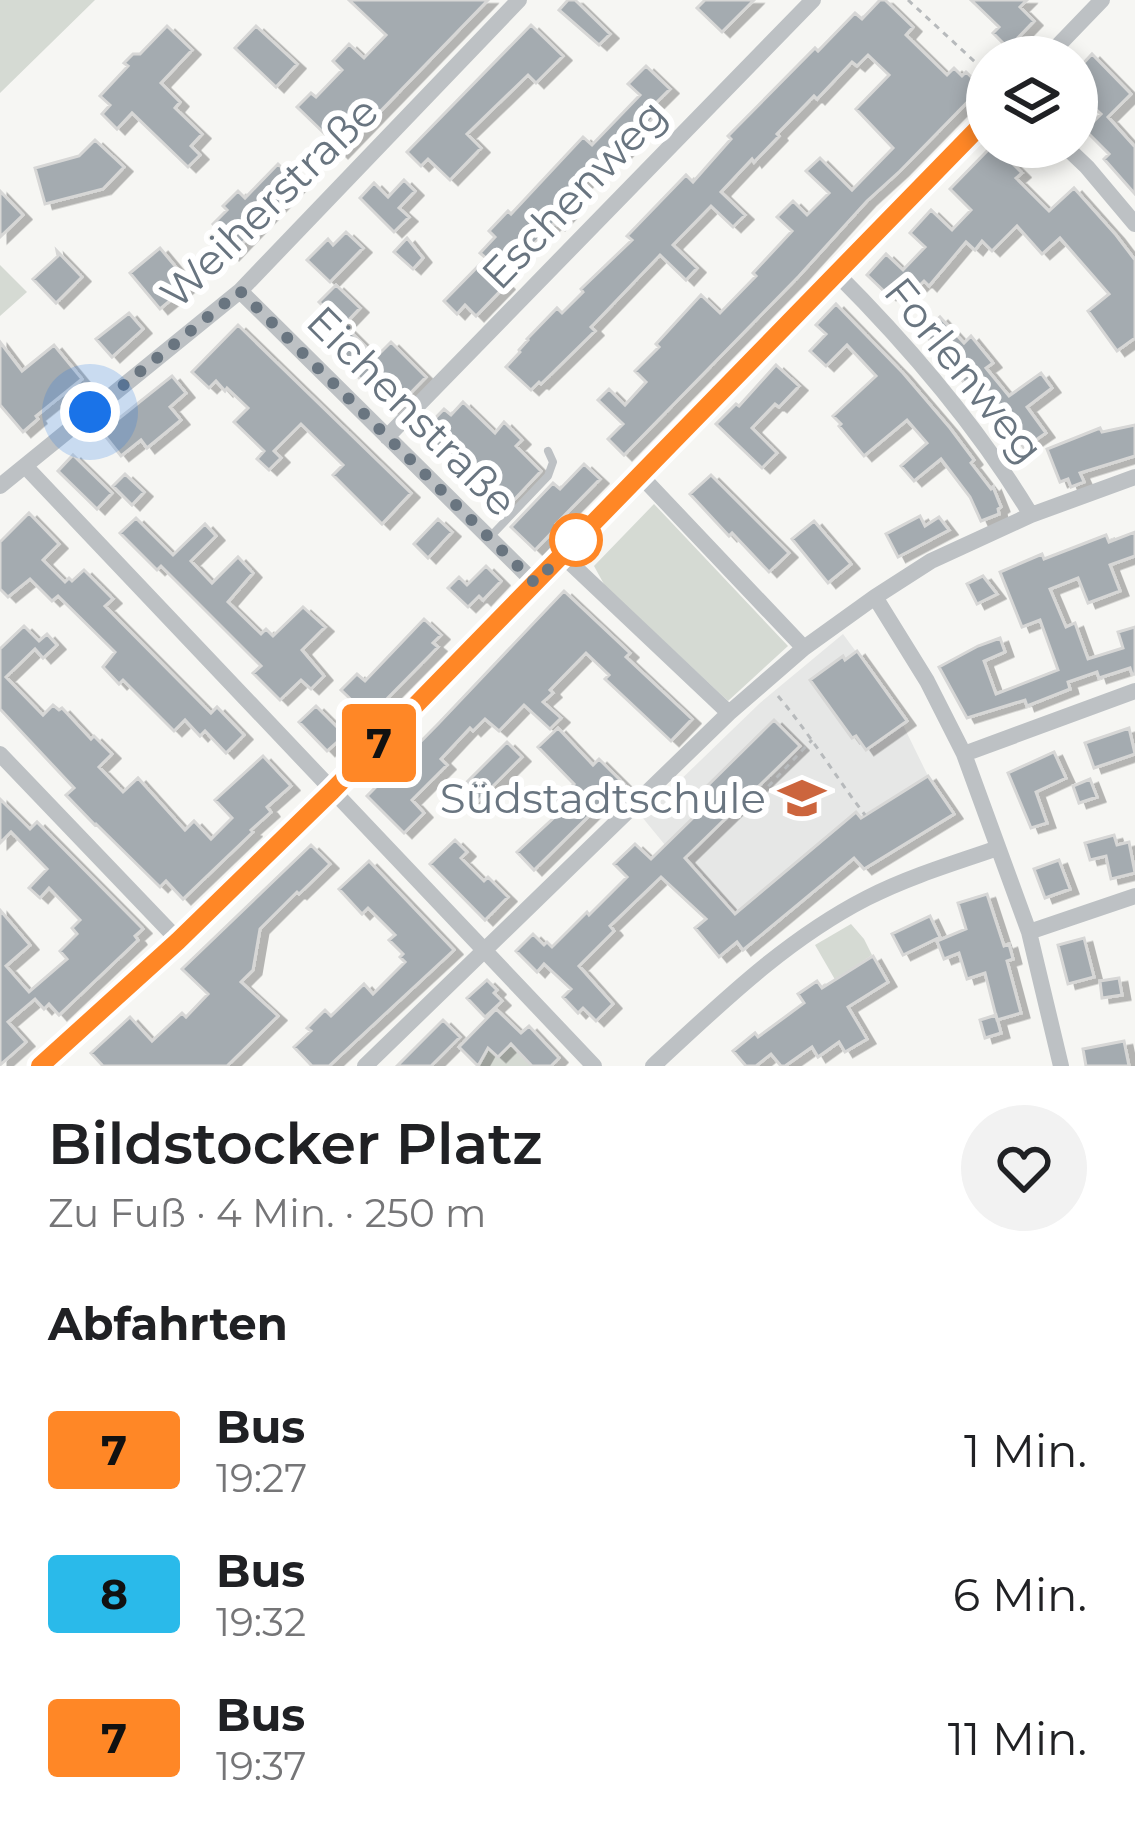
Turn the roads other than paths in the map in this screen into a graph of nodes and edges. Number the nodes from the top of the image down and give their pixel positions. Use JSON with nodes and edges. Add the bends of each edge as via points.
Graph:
{"nodes":[{"id":1,"x":519,"y":0,"type":"edge"},
{"id":2,"x":813,"y":0,"type":"edge"},
{"id":3,"x":1102,"y":0,"type":"edge"},
{"id":4,"x":1067,"y":36,"type":"edge"},
{"id":5,"x":966,"y":141,"type":"edge"},
{"id":6,"x":1088,"y":168,"type":"edge"},
{"id":7,"x":1135,"y":224,"type":"edge"},
{"id":8,"x":836,"y":274,"type":"junction"},
{"id":9,"x":240,"y":291,"type":"junction"},
{"id":10,"x":387,"y":437,"type":"junction"},
{"id":11,"x":548,"y":451,"type":"dead end"},
{"id":12,"x":26,"y":466,"type":"junction"},
{"id":13,"x":640,"y":476,"type":"junction"},
{"id":14,"x":1135,"y":477,"type":"edge"},
{"id":15,"x":0,"y":486,"type":"edge"},
{"id":16,"x":1031,"y":515,"type":"junction"},
{"id":17,"x":489,"y":538,"type":"junction"},
{"id":18,"x":562,"y":554,"type":"junction"},
{"id":19,"x":535,"y":583,"type":"junction"},
{"id":20,"x":874,"y":597,"type":"junction"},
{"id":21,"x":804,"y":648,"type":"junction"},
{"id":22,"x":1135,"y":691,"type":"edge"},
{"id":23,"x":729,"y":713,"type":"junction"},
{"id":24,"x":0,"y":754,"type":"edge"},
{"id":25,"x":964,"y":754,"type":"junction"},
{"id":26,"x":332,"y":791,"type":"junction"},
{"id":27,"x":998,"y":848,"type":"junction"},
{"id":28,"x":1135,"y":896,"type":"edge"},
{"id":29,"x":1029,"y":932,"type":"junction"},
{"id":30,"x":178,"y":941,"type":"junction"},
{"id":31,"x":485,"y":951,"type":"junction"},
{"id":32,"x":40,"y":1066,"type":"edge"},
{"id":33,"x":365,"y":1066,"type":"edge"},
{"id":34,"x":594,"y":1066,"type":"edge"},
{"id":35,"x":653,"y":1066,"type":"edge"},
{"id":36,"x":1061,"y":1066,"type":"edge"}],
"edges":[{"from":1,"to":9,"type":"street","name":"Weiherstraße"},
{"from":2,"to":10,"type":"street","name":"Eschenweg"},
{"from":3,"to":4,"type":"street"},
{"from":5,"to":8,"type":"street"},
{"from":6,"to":7,"type":"street"},
{"from":8,"to":13,"type":"street"},
{"from":8,"to":16,"type":"street","name":"Forlenweg","via":[[946,394]]},
{"from":9,"to":10,"type":"street","name":"Eichenstraße"},
{"from":9,"to":12,"type":"street","name":"Weiherstraße"},
{"from":10,"to":17,"type":"street","name":"Eichenstraße"},
{"from":11,"to":17,"type":"lane","via":[[548,476]]},
{"from":12,"to":15,"type":"street","name":"Weiherstraße"},
{"from":12,"to":26,"type":"street"},
{"from":13,"to":18,"type":"street"},
{"from":13,"to":21,"type":"street"},
{"from":14,"to":16,"type":"street"},
{"from":16,"to":20,"type":"street"},
{"from":17,"to":19,"type":"street","name":"Eichenstraße"},
{"from":18,"to":19,"type":"street"},
{"from":18,"to":23,"type":"street"},
{"from":19,"to":26,"type":"street"},
{"from":20,"to":21,"type":"street"},
{"from":20,"to":25,"type":"street"},
{"from":21,"to":23,"type":"street"},
{"from":22,"to":25,"type":"street"},
{"from":23,"to":31,"type":"street"},
{"from":24,"to":30,"type":"street"},
{"from":25,"to":27,"type":"street"},
{"from":26,"to":30,"type":"street"},
{"from":26,"to":31,"type":"street"},
{"from":27,"to":29,"type":"street"},
{"from":27,"to":35,"type":"street","via":[[865,899],[745,981]]},
{"from":28,"to":29,"type":"street"},
{"from":29,"to":36,"type":"street"},
{"from":30,"to":32,"type":"street"},
{"from":31,"to":33,"type":"street"},
{"from":31,"to":34,"type":"street"}]}
